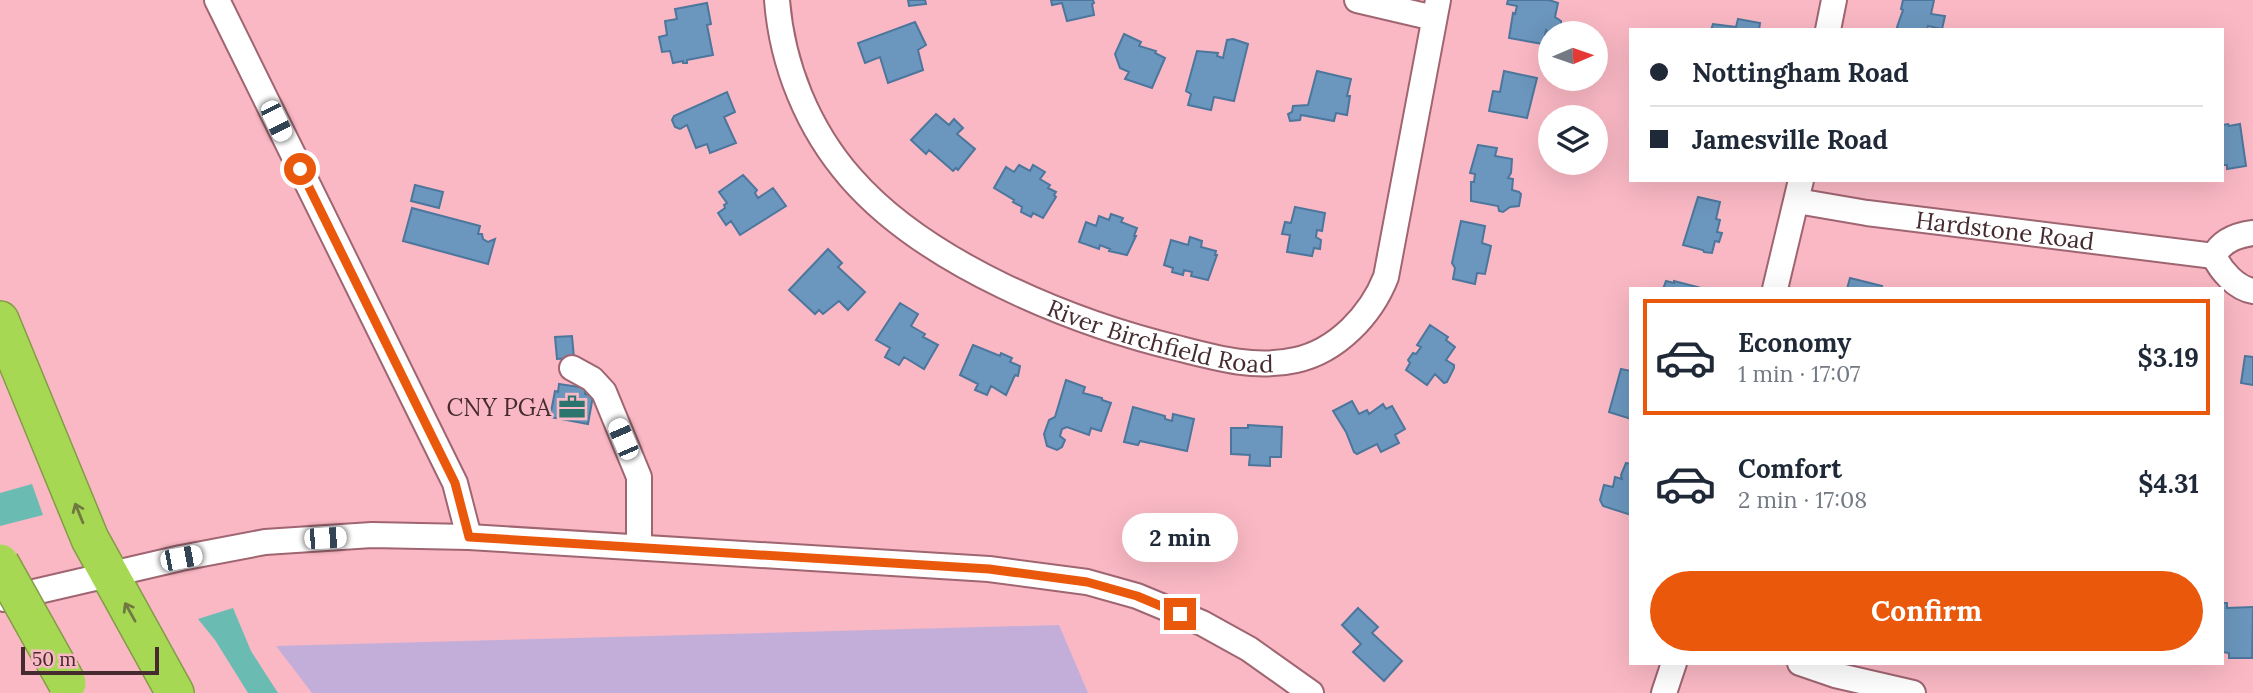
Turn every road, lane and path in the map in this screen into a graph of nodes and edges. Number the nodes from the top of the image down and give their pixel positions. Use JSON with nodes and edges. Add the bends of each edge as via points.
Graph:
{"nodes":[{"id":1,"x":217,"y":0,"type":"edge"},
{"id":2,"x":777,"y":0,"type":"edge"},
{"id":3,"x":1357,"y":0,"type":"edge"},
{"id":4,"x":1834,"y":0,"type":"edge"},
{"id":5,"x":1436,"y":9,"type":"edge"},
{"id":6,"x":1828,"y":28,"type":"edge"},
{"id":7,"x":1799,"y":191,"type":"edge"},
{"id":8,"x":2253,"y":233,"type":"edge"},
{"id":9,"x":2214,"y":256,"type":"junction"},
{"id":10,"x":1775,"y":287,"type":"edge"},
{"id":11,"x":2253,"y":291,"type":"edge"},
{"id":12,"x":0,"y":320,"type":"edge"},
{"id":13,"x":572,"y":369,"type":"dead end"},
{"id":14,"x":469,"y":537,"type":"junction"},
{"id":15,"x":639,"y":547,"type":"junction"},
{"id":16,"x":0,"y":563,"type":"edge"},
{"id":17,"x":109,"y":575,"type":"junction"},
{"id":18,"x":0,"y":600,"type":"edge"},
{"id":19,"x":1673,"y":665,"type":"edge"},
{"id":20,"x":1806,"y":665,"type":"edge"},
{"id":21,"x":71,"y":688,"type":"edge"},
{"id":22,"x":175,"y":693,"type":"edge"},
{"id":23,"x":1311,"y":693,"type":"edge"},
{"id":24,"x":1664,"y":693,"type":"edge"},
{"id":25,"x":1913,"y":693,"type":"edge"}],
"edges":[{"from":1,"to":14,"type":"street","via":[[455,483]]},
{"from":2,"to":5,"type":"street","name":"River Birchfield Road","via":[[788,66],[818,135],[850,177],[915,234],[1006,287],[1058,310],[1150,342],[1229,361],[1263,364],[1297,360],[1326,348],[1351,330],[1378,297],[1386,276]]},
{"from":3,"to":5,"type":"street"},
{"from":4,"to":6,"type":"street"},
{"from":7,"to":9,"type":"street","name":"Hardstone Road","via":[[1867,213]]},
{"from":7,"to":10,"type":"street"},
{"from":8,"to":9,"type":"street","via":[[2236,236]]},
{"from":9,"to":11,"type":"street","via":[[2234,281]]},
{"from":17,"to":12,"type":"highway","one_way":true},
{"from":13,"to":15,"type":"street","via":[[592,379],[604,392],[639,477]]},
{"from":14,"to":15,"type":"street"},
{"from":14,"to":17,"type":"street","via":[[372,535],[265,542]]},
{"from":15,"to":23,"type":"street","via":[[989,569],[1087,582],[1137,596],[1202,623],[1249,649]]},
{"from":16,"to":21,"type":"highway","bridge":true},
{"from":17,"to":18,"type":"street"},
{"from":22,"to":17,"type":"highway","one_way":true},
{"from":19,"to":24,"type":"street"},
{"from":20,"to":25,"type":"street"}]}
